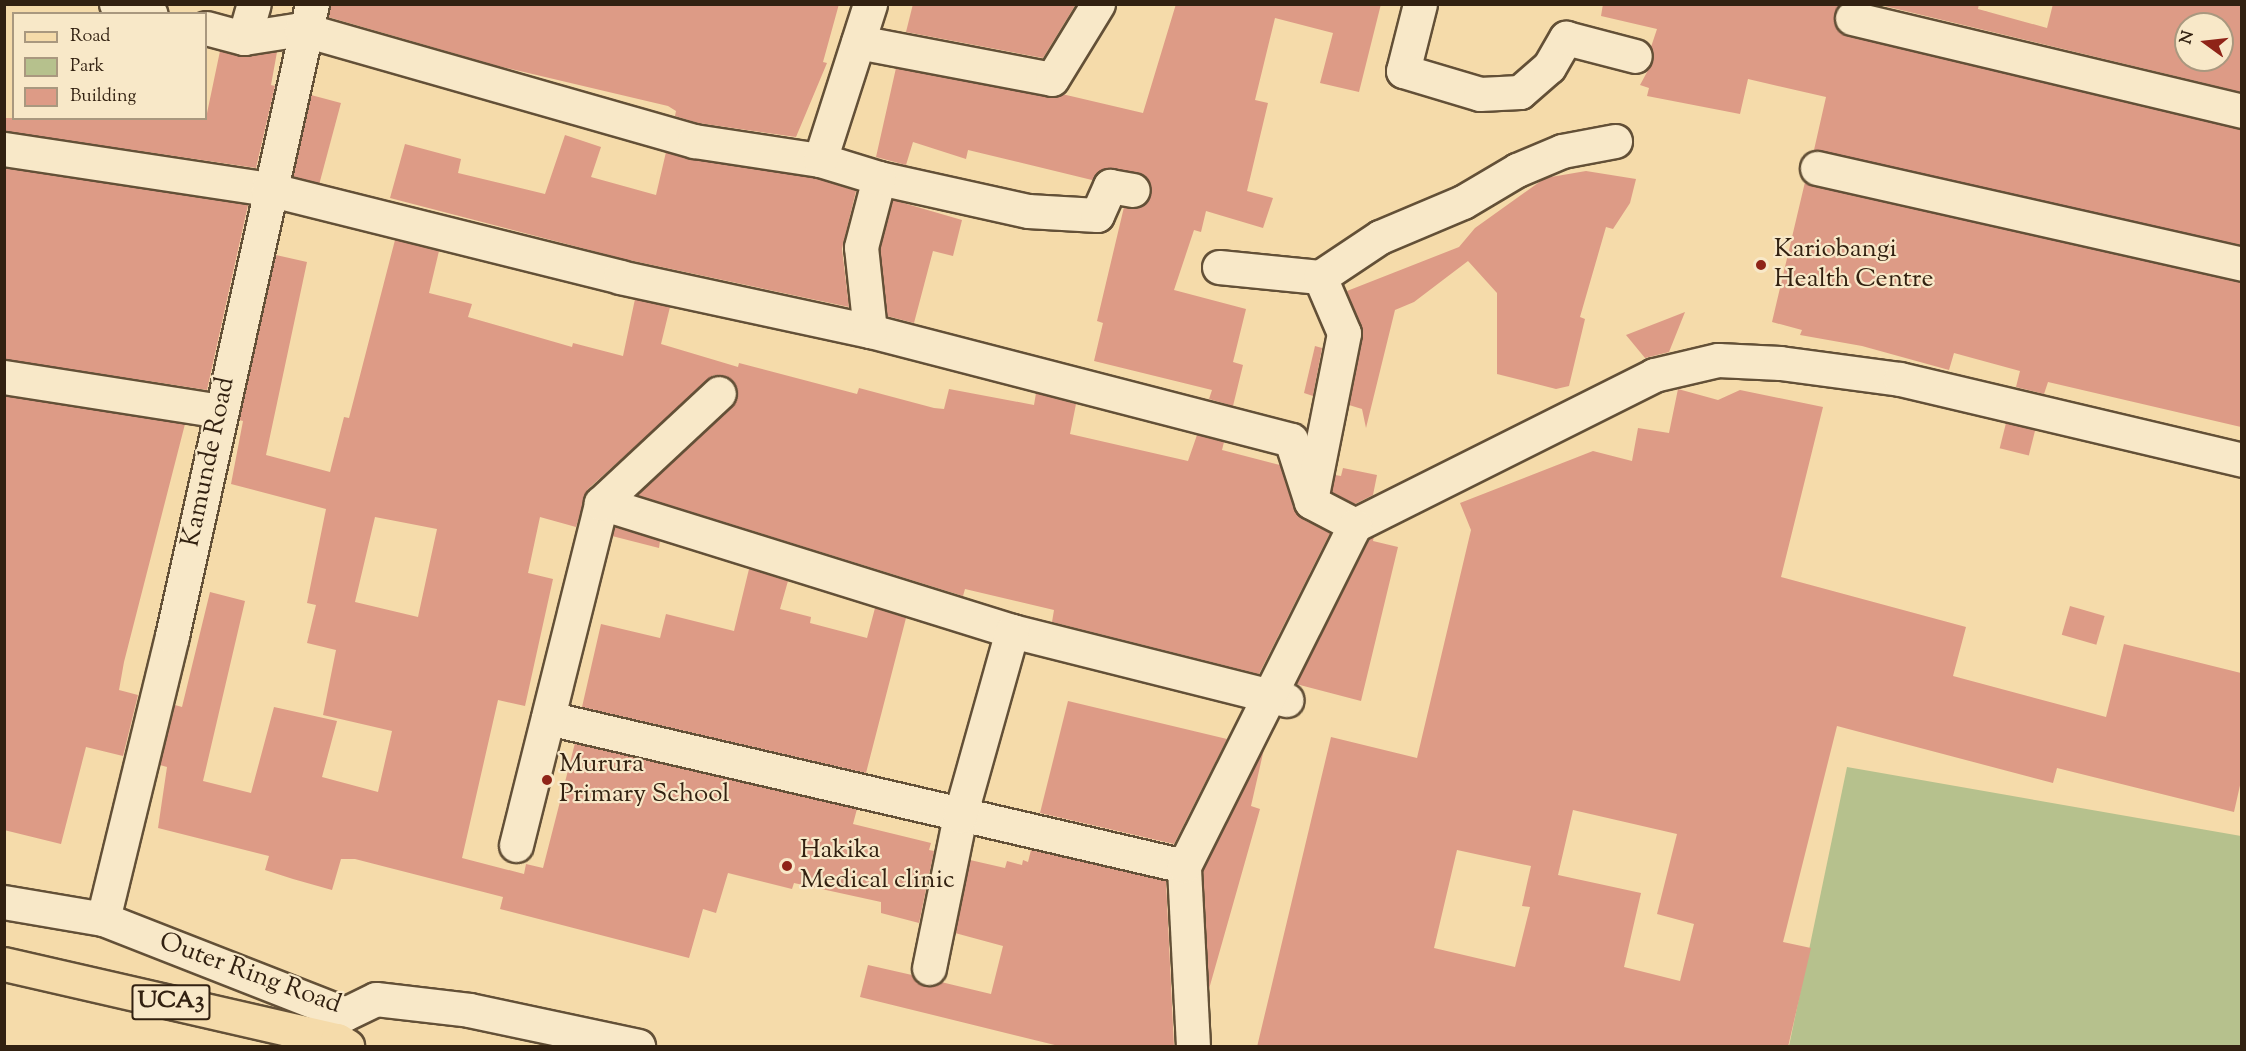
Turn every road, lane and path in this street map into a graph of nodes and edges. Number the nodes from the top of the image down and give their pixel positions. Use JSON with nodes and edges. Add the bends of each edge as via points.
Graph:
{"nodes":[{"id":1,"x":116,"y":4,"type":"edge"},
{"id":2,"x":254,"y":4,"type":"edge"},
{"id":3,"x":312,"y":4,"type":"edge"},
{"id":4,"x":870,"y":4,"type":"edge"},
{"id":5,"x":1098,"y":4,"type":"edge"},
{"id":6,"x":1420,"y":4,"type":"edge"},
{"id":7,"x":144,"y":12,"type":"edge"},
{"id":8,"x":1852,"y":18,"type":"dead end"},
{"id":9,"x":207,"y":28,"type":"edge"},
{"id":10,"x":244,"y":38,"type":"junction"},
{"id":11,"x":858,"y":42,"type":"junction"},
{"id":12,"x":1635,"y":56,"type":"dead end"},
{"id":13,"x":2241,"y":111,"type":"edge"},
{"id":14,"x":1615,"y":141,"type":"dead end"},
{"id":15,"x":4,"y":149,"type":"edge"},
{"id":16,"x":820,"y":160,"type":"junction"},
{"id":17,"x":1817,"y":168,"type":"dead end"},
{"id":18,"x":879,"y":178,"type":"junction"},
{"id":19,"x":268,"y":189,"type":"junction"},
{"id":20,"x":1133,"y":190,"type":"dead end"},
{"id":21,"x":2241,"y":264,"type":"edge"},
{"id":22,"x":1219,"y":267,"type":"dead end"},
{"id":23,"x":1320,"y":277,"type":"junction"},
{"id":24,"x":870,"y":331,"type":"junction"},
{"id":25,"x":4,"y":377,"type":"edge"},
{"id":26,"x":719,"y":393,"type":"dead end"},
{"id":27,"x":220,"y":411,"type":"junction"},
{"id":28,"x":2241,"y":460,"type":"edge"},
{"id":29,"x":1311,"y":502,"type":"junction"},
{"id":30,"x":601,"y":503,"type":"junction"},
{"id":31,"x":1354,"y":525,"type":"junction"},
{"id":32,"x":1012,"y":632,"type":"junction"},
{"id":33,"x":1286,"y":700,"type":"dead end"},
{"id":34,"x":548,"y":718,"type":"junction"},
{"id":35,"x":960,"y":816,"type":"junction"},
{"id":36,"x":516,"y":845,"type":"dead end"},
{"id":37,"x":1184,"y":866,"type":"junction"},
{"id":38,"x":4,"y":902,"type":"edge"},
{"id":39,"x":103,"y":919,"type":"junction"},
{"id":40,"x":4,"y":964,"type":"edge"},
{"id":41,"x":928,"y":968,"type":"dead end"},
{"id":42,"x":343,"y":1034,"type":"edge"},
{"id":43,"x":638,"y":1047,"type":"edge"},
{"id":44,"x":1193,"y":1047,"type":"edge"}],
"edges":[{"from":1,"to":7,"type":"street"},
{"from":2,"to":10,"type":"street"},
{"from":3,"to":19,"type":"street","name":"Kamunde Road"},
{"from":4,"to":11,"type":"street"},
{"from":5,"to":11,"type":"street","via":[[1052,79]]},
{"from":6,"to":12,"type":"street","via":[[1403,71],[1480,94],[1520,92],[1549,67],[1566,38]]},
{"from":8,"to":13,"type":"street"},
{"from":9,"to":10,"type":"street"},
{"from":10,"to":16,"type":"street","via":[[301,29],[694,141]]},
{"from":11,"to":16,"type":"street"},
{"from":14,"to":23,"type":"street","via":[[1562,151],[1525,166],[1463,202],[1380,237]]},
{"from":15,"to":19,"type":"street"},
{"from":16,"to":18,"type":"street"},
{"from":17,"to":21,"type":"street"},
{"from":18,"to":20,"type":"street","via":[[1028,211],[1097,215],[1110,186]]},
{"from":18,"to":24,"type":"street","via":[[861,247]]},
{"from":19,"to":24,"type":"street","via":[[620,277]]},
{"from":19,"to":27,"type":"street","name":"Kamunde Road"},
{"from":22,"to":23,"type":"street"},
{"from":23,"to":29,"type":"street","via":[[1344,333]]},
{"from":24,"to":29,"type":"street","via":[[1291,440]]},
{"from":25,"to":27,"type":"street"},
{"from":26,"to":30,"type":"street"},
{"from":27,"to":39,"type":"street","name":"Kamunde Road","via":[[172,636]]},
{"from":28,"to":31,"type":"street","via":[[1900,379],[1780,363],[1718,360],[1654,375]]},
{"from":29,"to":31,"type":"street"},
{"from":30,"to":32,"type":"street"},
{"from":30,"to":34,"type":"street"},
{"from":31,"to":37,"type":"street"},
{"from":32,"to":33,"type":"street"},
{"from":32,"to":35,"type":"street"},
{"from":34,"to":35,"type":"street"},
{"from":34,"to":36,"type":"street"},
{"from":35,"to":37,"type":"street"},
{"from":35,"to":41,"type":"street"},
{"from":37,"to":44,"type":"street"},
{"from":38,"to":39,"type":"street","name":"Outer Ring Road","number":"UCA3"},
{"from":39,"to":42,"type":"street","name":"Outer Ring Road","number":"UCA3"},
{"from":40,"to":42,"type":"main road","name":"Outer Ring Road","number":"UCA3"},
{"from":42,"to":43,"type":"street","name":"Outer Ring Road","via":[[376,999],[470,1010]]}]}
